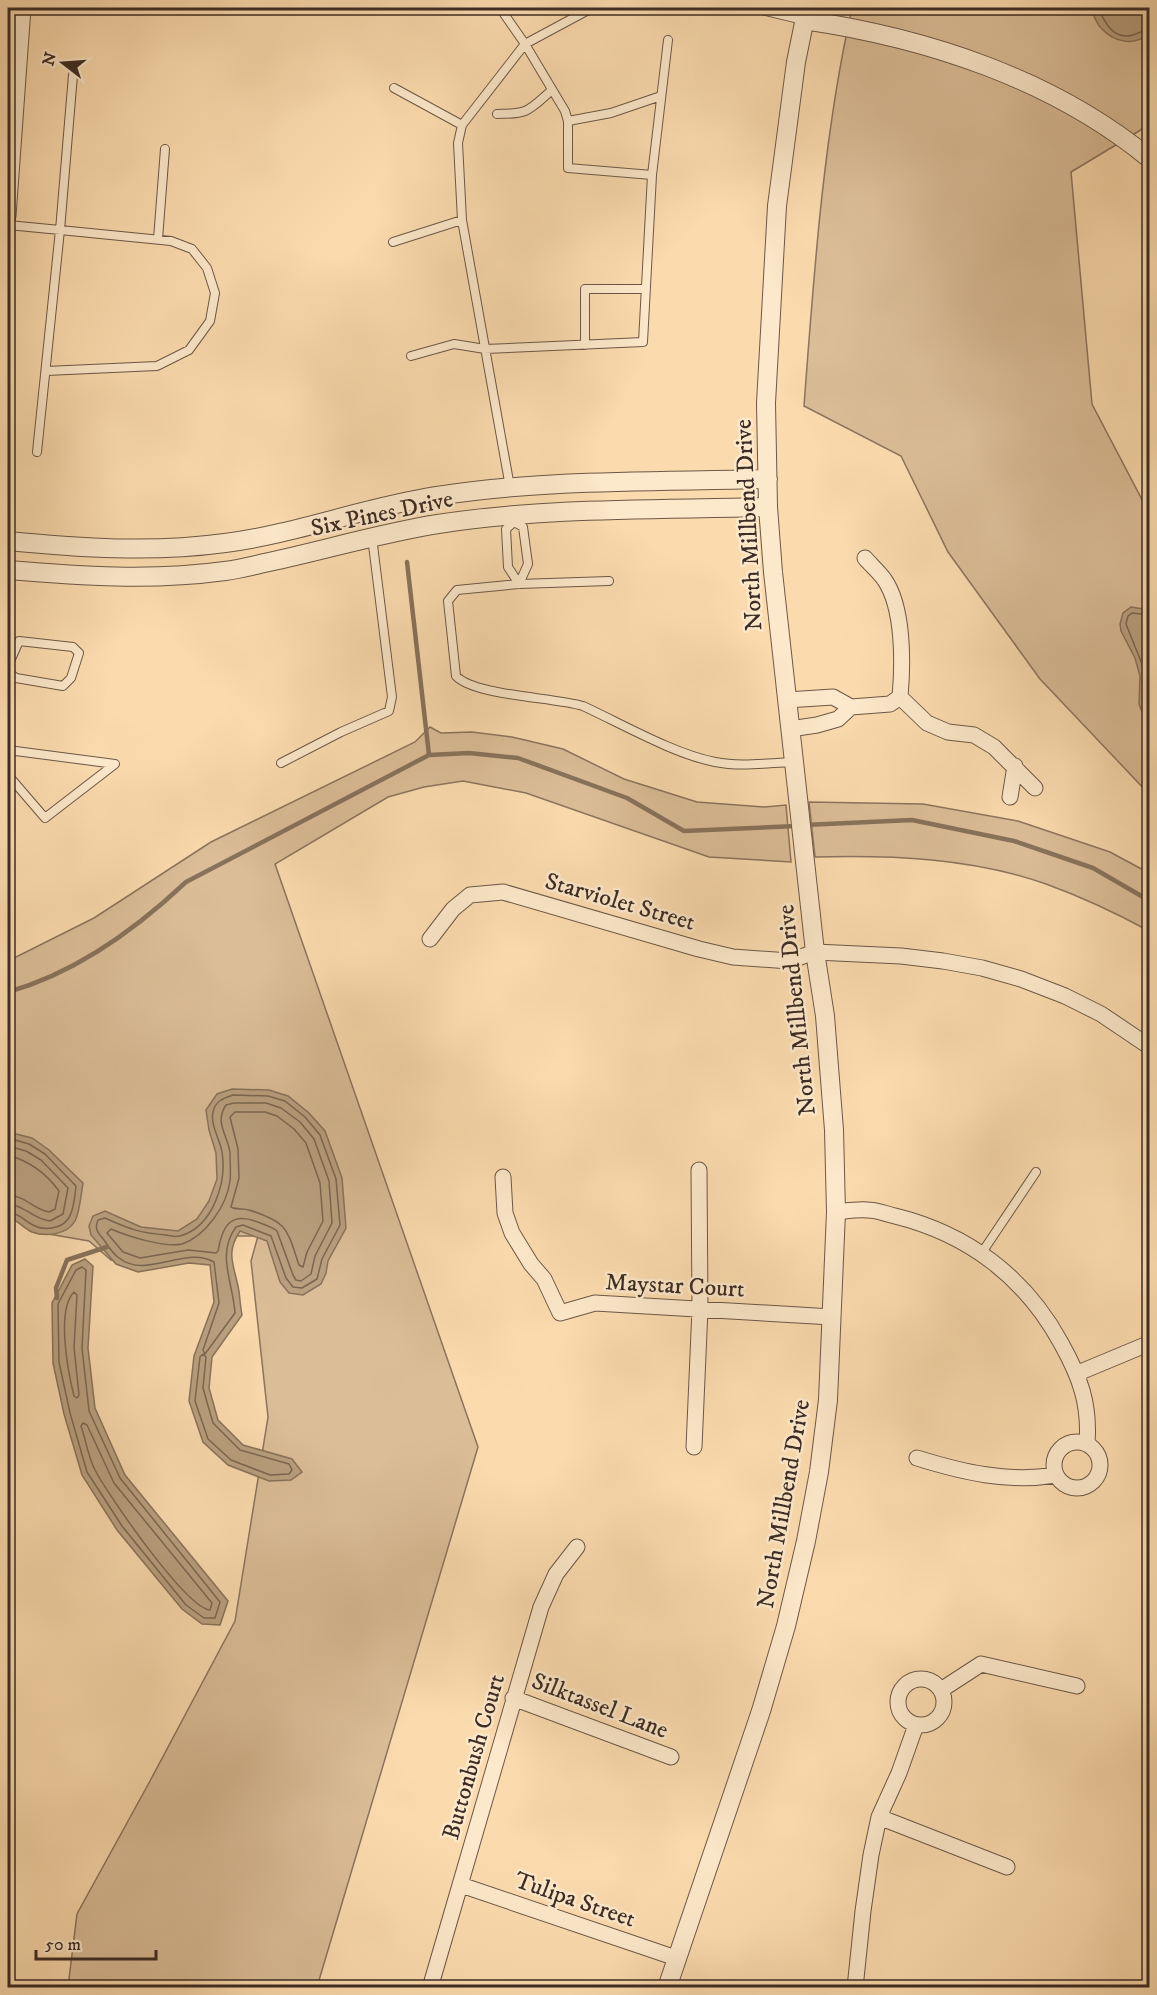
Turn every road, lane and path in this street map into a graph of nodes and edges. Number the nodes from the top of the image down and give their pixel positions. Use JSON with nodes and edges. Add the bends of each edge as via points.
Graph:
{"nodes":[{"id":1,"x":8,"y":8,"type":"edge"},
{"id":2,"x":500,"y":8,"type":"edge"},
{"id":3,"x":592,"y":8,"type":"edge"},
{"id":4,"x":753,"y":8,"type":"edge"},
{"id":5,"x":23,"y":10,"type":"edge"},
{"id":6,"x":805,"y":14,"type":"edge"},
{"id":7,"x":668,"y":40,"type":"dead end"},
{"id":8,"x":525,"y":44,"type":"junction"},
{"id":9,"x":73,"y":75,"type":"dead end"},
{"id":10,"x":394,"y":88,"type":"dead end"},
{"id":11,"x":552,"y":90,"type":"junction"},
{"id":12,"x":661,"y":96,"type":"junction"},
{"id":13,"x":497,"y":114,"type":"dead end"},
{"id":14,"x":568,"y":121,"type":"junction"},
{"id":15,"x":462,"y":125,"type":"junction"},
{"id":16,"x":165,"y":149,"type":"dead end"},
{"id":17,"x":1149,"y":159,"type":"edge"},
{"id":18,"x":652,"y":175,"type":"junction"},
{"id":19,"x":8,"y":216,"type":"edge"},
{"id":20,"x":462,"y":220,"type":"junction"},
{"id":21,"x":8,"y":225,"type":"edge"},
{"id":22,"x":60,"y":230,"type":"junction"},
{"id":23,"x":158,"y":239,"type":"junction"},
{"id":24,"x":393,"y":242,"type":"dead end"},
{"id":25,"x":646,"y":289,"type":"junction"},
{"id":26,"x":585,"y":345,"type":"junction"},
{"id":27,"x":485,"y":349,"type":"junction"},
{"id":28,"x":411,"y":356,"type":"dead end"},
{"id":29,"x":46,"y":371,"type":"junction"},
{"id":30,"x":37,"y":452,"type":"dead end"},
{"id":31,"x":768,"y":479,"type":"junction"},
{"id":32,"x":511,"y":488,"type":"junction"},
{"id":33,"x":768,"y":507,"type":"junction"},
{"id":34,"x":514,"y":519,"type":"junction"},
{"id":35,"x":372,"y":537,"type":"junction"},
{"id":36,"x":8,"y":541,"type":"edge"},
{"id":37,"x":865,"y":558,"type":"dead end"},
{"id":38,"x":8,"y":570,"type":"edge"},
{"id":39,"x":609,"y":581,"type":"dead end"},
{"id":40,"x":519,"y":585,"type":"junction"},
{"id":41,"x":8,"y":666,"type":"edge"},
{"id":42,"x":8,"y":672,"type":"edge"},
{"id":43,"x":900,"y":697,"type":"junction"},
{"id":44,"x":787,"y":700,"type":"junction"},
{"id":45,"x":851,"y":707,"type":"junction"},
{"id":46,"x":790,"y":729,"type":"junction"},
{"id":47,"x":8,"y":750,"type":"edge"},
{"id":48,"x":794,"y":762,"type":"junction"},
{"id":49,"x":281,"y":763,"type":"dead end"},
{"id":50,"x":1015,"y":766,"type":"junction"},
{"id":51,"x":8,"y":775,"type":"edge"},
{"id":52,"x":1035,"y":788,"type":"dead end"},
{"id":53,"x":1010,"y":797,"type":"dead end"},
{"id":54,"x":430,"y":939,"type":"dead end"},
{"id":55,"x":815,"y":952,"type":"junction"},
{"id":56,"x":1149,"y":1047,"type":"edge"},
{"id":57,"x":699,"y":1170,"type":"dead end"},
{"id":58,"x":1036,"y":1172,"type":"dead end"},
{"id":59,"x":503,"y":1177,"type":"dead end"},
{"id":60,"x":836,"y":1212,"type":"junction"},
{"id":61,"x":981,"y":1254,"type":"junction"},
{"id":62,"x":700,"y":1309,"type":"junction"},
{"id":63,"x":832,"y":1317,"type":"junction"},
{"id":64,"x":1149,"y":1343,"type":"edge"},
{"id":65,"x":1078,"y":1373,"type":"junction"},
{"id":66,"x":1087,"y":1443,"type":"junction"},
{"id":67,"x":694,"y":1447,"type":"dead end"},
{"id":68,"x":916,"y":1458,"type":"dead end"},
{"id":69,"x":1055,"y":1475,"type":"junction"},
{"id":70,"x":577,"y":1547,"type":"dead end"},
{"id":71,"x":1077,"y":1686,"type":"dead end"},
{"id":72,"x":941,"y":1690,"type":"junction"},
{"id":73,"x":513,"y":1698,"type":"junction"},
{"id":74,"x":916,"y":1725,"type":"junction"},
{"id":75,"x":671,"y":1757,"type":"dead end"},
{"id":76,"x":879,"y":1817,"type":"junction"},
{"id":77,"x":1007,"y":1867,"type":"dead end"},
{"id":78,"x":460,"y":1885,"type":"junction"},
{"id":79,"x":676,"y":1958,"type":"junction"},
{"id":80,"x":429,"y":1988,"type":"edge"},
{"id":81,"x":667,"y":1988,"type":"edge"},
{"id":82,"x":855,"y":1988,"type":"edge"}],
"edges":[{"from":1,"to":5,"type":"lane"},
{"from":2,"to":8,"type":"lane"},
{"from":3,"to":8,"type":"lane"},
{"from":4,"to":6,"type":"lane"},
{"from":5,"to":19,"type":"street"},
{"from":6,"to":17,"type":"street","via":[[1003,71],[1090,117]]},
{"from":6,"to":31,"type":"street","name":"North Millbend Drive","via":[[777,206],[766,403]]},
{"from":7,"to":12,"type":"lane"},
{"from":8,"to":11,"type":"lane"},
{"from":8,"to":15,"type":"lane"},
{"from":9,"to":22,"type":"lane"},
{"from":10,"to":15,"type":"lane"},
{"from":11,"to":13,"type":"lane","via":[[521,114]]},
{"from":11,"to":14,"type":"lane"},
{"from":12,"to":14,"type":"lane","via":[[611,113]]},
{"from":12,"to":18,"type":"lane"},
{"from":14,"to":18,"type":"lane","via":[[568,168]]},
{"from":15,"to":20,"type":"lane","via":[[458,143]]},
{"from":16,"to":23,"type":"lane"},
{"from":18,"to":25,"type":"lane"},
{"from":20,"to":24,"type":"lane"},
{"from":20,"to":27,"type":"lane"},
{"from":21,"to":22,"type":"lane"},
{"from":22,"to":23,"type":"lane"},
{"from":22,"to":29,"type":"lane"},
{"from":23,"to":29,"type":"lane","via":[[192,249],[207,268],[215,293],[210,321],[189,350],[157,366]]},
{"from":25,"to":26,"type":"lane","via":[[642,342]]},
{"from":25,"to":26,"type":"lane","via":[[585,289]]},
{"from":26,"to":27,"type":"lane"},
{"from":27,"to":28,"type":"lane","via":[[454,344]]},
{"from":27,"to":32,"type":"lane"},
{"from":29,"to":30,"type":"lane"},
{"from":31,"to":32,"type":"street","name":"Six Pines Drive"},
{"from":31,"to":33,"type":"street","name":"North Millbend Drive"},
{"from":32,"to":34,"type":"street"},
{"from":32,"to":36,"type":"street","name":"Six Pines Drive","via":[[435,496],[226,543],[136,550]]},
{"from":33,"to":34,"type":"street","name":"Six Pines Drive","via":[[548,513]]},
{"from":33,"to":44,"type":"street","name":"North Millbend Drive"},
{"from":34,"to":35,"type":"street","name":"Six Pines Drive","via":[[435,524]]},
{"from":34,"to":40,"type":"lane","via":[[506,528],[508,567]]},
{"from":34,"to":40,"type":"lane","via":[[524,527],[528,564]]},
{"from":35,"to":38,"type":"street","name":"Six Pines Drive","via":[[227,571],[176,576],[137,578]]},
{"from":35,"to":49,"type":"lane","via":[[392,697],[389,711]]},
{"from":37,"to":43,"type":"street","via":[[885,580],[898,617]]},
{"from":39,"to":40,"type":"lane"},
{"from":40,"to":48,"type":"lane","via":[[458,590],[448,601],[456,676],[461,682],[583,706],[689,755],[714,762]]},
{"from":41,"to":42,"type":"lane","via":[[19,641],[73,648],[79,653],[71,678],[63,686],[16,678]]},
{"from":43,"to":45,"type":"street","via":[[890,704]]},
{"from":43,"to":50,"type":"street","via":[[927,723],[948,732],[974,735]]},
{"from":44,"to":45,"type":"street","via":[[834,697]]},
{"from":44,"to":46,"type":"street","name":"North Millbend Drive"},
{"from":45,"to":46,"type":"street","via":[[838,719]]},
{"from":46,"to":48,"type":"street","name":"North Millbend Drive"},
{"from":47,"to":51,"type":"lane","via":[[115,764],[45,818]]},
{"from":48,"to":55,"type":"street","name":"North Millbend Drive"},
{"from":50,"to":52,"type":"street"},
{"from":50,"to":53,"type":"street"},
{"from":54,"to":55,"type":"street","name":"Starviolet Street","via":[[453,909],[470,895],[503,891],[733,957],[789,961]]},
{"from":55,"to":56,"type":"street","via":[[901,956],[982,968],[1065,996],[1101,1014]]},
{"from":55,"to":60,"type":"street","name":"North Millbend Drive","via":[[832,1096]]},
{"from":57,"to":62,"type":"street"},
{"from":58,"to":61,"type":"lane"},
{"from":59,"to":62,"type":"street","name":"Maystar Court","via":[[505,1213],[512,1233],[544,1279],[560,1312],[595,1303]]},
{"from":60,"to":61,"type":"street","via":[[868,1210],[915,1221]]},
{"from":60,"to":63,"type":"street","name":"North Millbend Drive"},
{"from":61,"to":65,"type":"street","via":[[1028,1294],[1049,1320]]},
{"from":62,"to":63,"type":"street","name":"Maystar Court"},
{"from":62,"to":67,"type":"street"},
{"from":63,"to":79,"type":"street","name":"North Millbend Drive","via":[[819,1472],[786,1626],[758,1722]]},
{"from":64,"to":65,"type":"street"},
{"from":65,"to":66,"type":"street","via":[[1089,1422]]},
{"from":66,"to":69,"type":"street","via":[[1070,1442],[1059,1449],[1053,1460]]},
{"from":66,"to":69,"type":"street","via":[[1098,1454],[1100,1464],[1091,1483],[1074,1488]]},
{"from":68,"to":69,"type":"street","via":[[968,1473],[1025,1479]]},
{"from":70,"to":73,"type":"street","name":"Buttonbush Court","via":[[547,1590]]},
{"from":71,"to":72,"type":"street","via":[[981,1664]]},
{"from":72,"to":74,"type":"street","via":[[945,1703],[940,1717],[927,1725]]},
{"from":72,"to":74,"type":"street","via":[[925,1679],[911,1681],[901,1691],[900,1712]]},
{"from":73,"to":75,"type":"street","name":"Silktassel Lane"},
{"from":73,"to":78,"type":"street","name":"Buttonbush Court"},
{"from":74,"to":76,"type":"street"},
{"from":76,"to":77,"type":"street"},
{"from":76,"to":82,"type":"street"},
{"from":78,"to":79,"type":"street","name":"Tulipa Street"},
{"from":78,"to":80,"type":"street","name":"Buttonbush Court"},
{"from":79,"to":81,"type":"street","name":"North Millbend Drive"}]}
